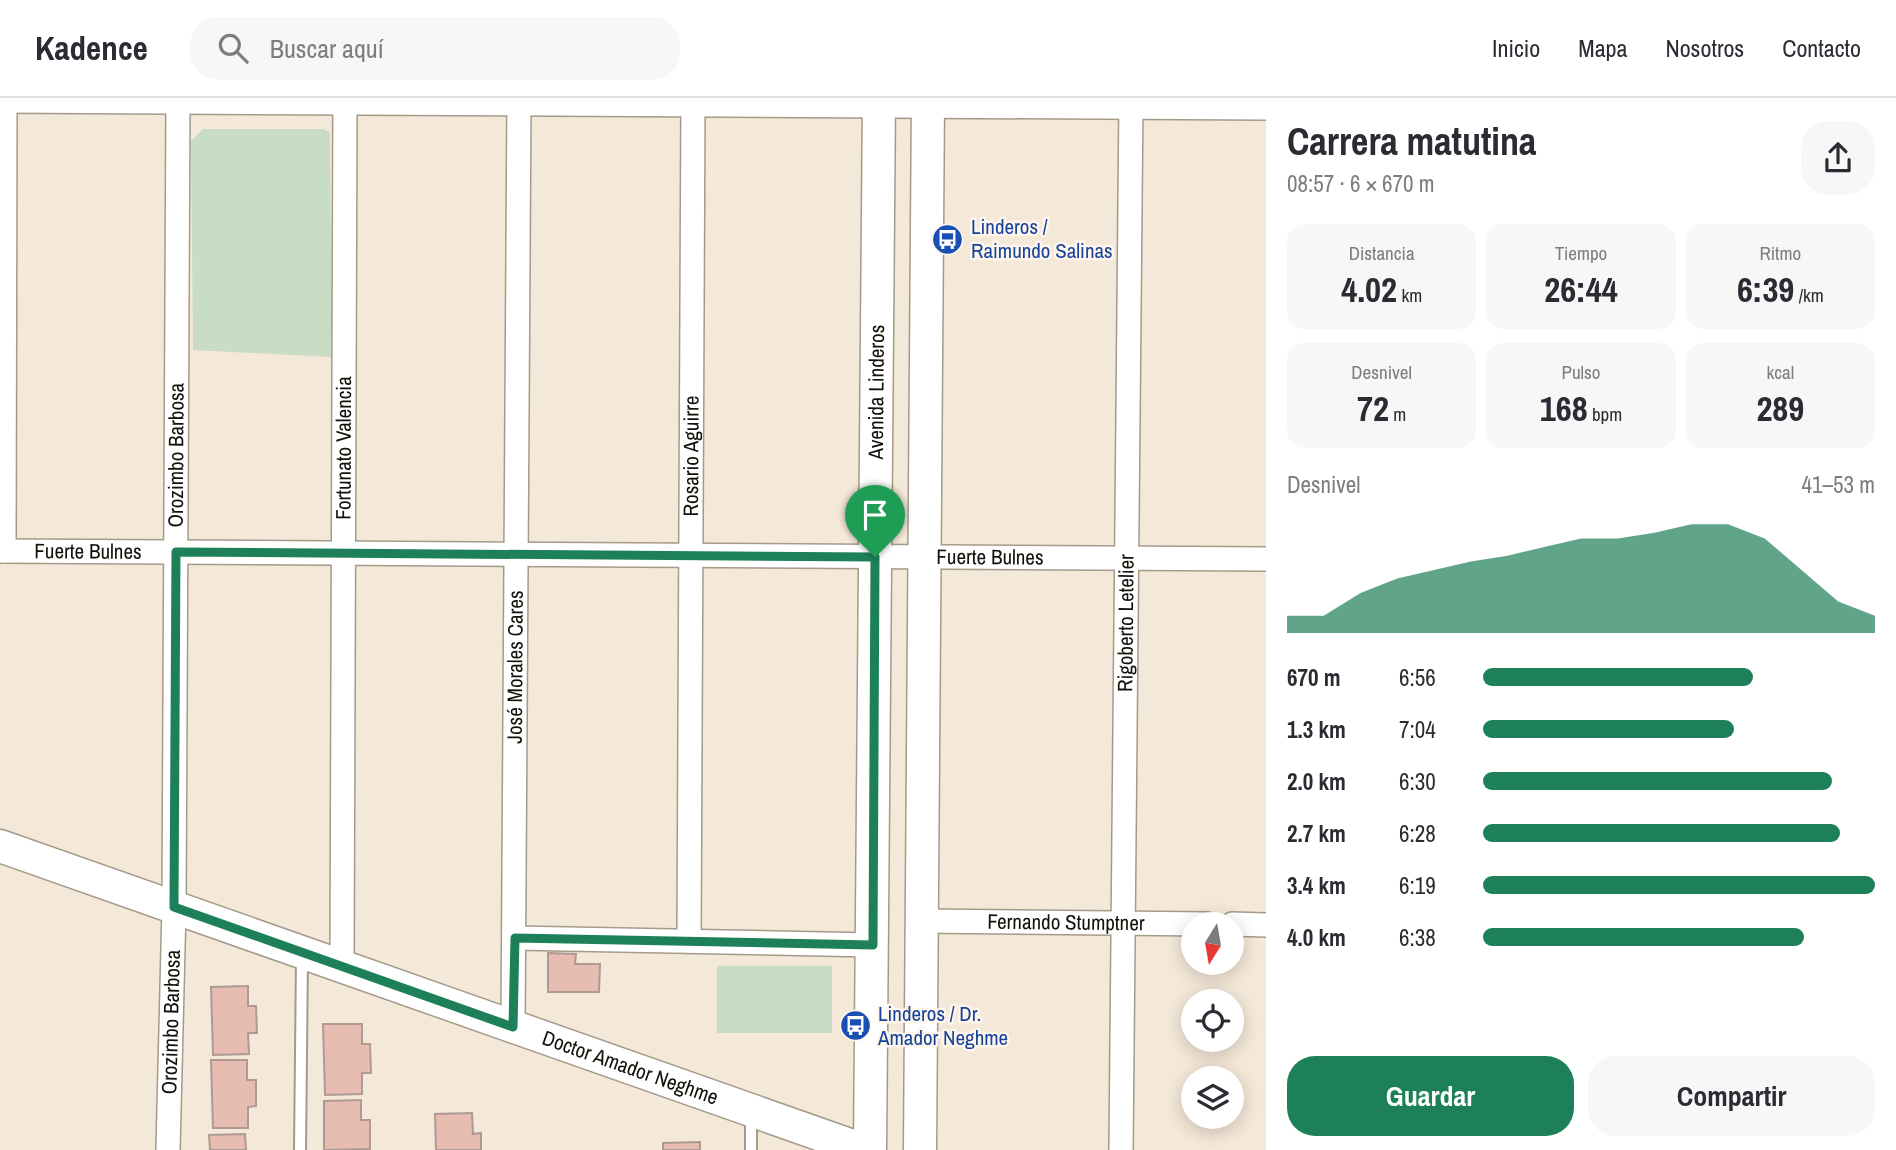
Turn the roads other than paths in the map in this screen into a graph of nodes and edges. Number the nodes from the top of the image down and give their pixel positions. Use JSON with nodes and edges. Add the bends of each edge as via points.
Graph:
{"nodes":[{"id":1,"x":4,"y":100,"type":"edge"},
{"id":2,"x":178,"y":100,"type":"edge"},
{"id":3,"x":345,"y":101,"type":"edge"},
{"id":4,"x":519,"y":101,"type":"edge"},
{"id":5,"x":693,"y":102,"type":"edge"},
{"id":6,"x":879,"y":102,"type":"edge"},
{"id":7,"x":928,"y":102,"type":"edge"},
{"id":8,"x":1131,"y":103,"type":"edge"},
{"id":9,"x":1266,"y":108,"type":"edge"},
{"id":10,"x":2,"y":551,"type":"edge"},
{"id":11,"x":176,"y":552,"type":"junction"},
{"id":12,"x":344,"y":553,"type":"junction"},
{"id":13,"x":517,"y":554,"type":"junction"},
{"id":14,"x":691,"y":555,"type":"junction"},
{"id":15,"x":875,"y":557,"type":"junction"},
{"id":16,"x":925,"y":557,"type":"junction"},
{"id":17,"x":1127,"y":558,"type":"junction"},
{"id":18,"x":1266,"y":559,"type":"edge"},
{"id":19,"x":0,"y":846,"type":"edge"},
{"id":20,"x":174,"y":907,"type":"junction"},
{"id":21,"x":922,"y":921,"type":"junction"},
{"id":22,"x":1124,"y":923,"type":"junction"},
{"id":23,"x":1181,"y":924,"type":"edge"},
{"id":24,"x":1244,"y":924,"type":"edge"},
{"id":25,"x":1266,"y":925,"type":"edge"},
{"id":26,"x":515,"y":938,"type":"junction"},
{"id":27,"x":688,"y":942,"type":"junction"},
{"id":28,"x":873,"y":945,"type":"junction"},
{"id":29,"x":302,"y":953,"type":"junction"},
{"id":30,"x":342,"y":967,"type":"junction"},
{"id":31,"x":513,"y":1027,"type":"junction"},
{"id":32,"x":751,"y":1111,"type":"junction"},
{"id":33,"x":168,"y":1150,"type":"edge"},
{"id":34,"x":300,"y":1150,"type":"edge"},
{"id":35,"x":751,"y":1150,"type":"edge"},
{"id":36,"x":864,"y":1150,"type":"edge"},
{"id":37,"x":870,"y":1150,"type":"edge"},
{"id":38,"x":920,"y":1150,"type":"edge"},
{"id":39,"x":1121,"y":1150,"type":"edge"}],
"edges":[{"from":1,"to":2,"type":"street"},
{"from":1,"to":10,"type":"street"},
{"from":2,"to":3,"type":"street"},
{"from":2,"to":11,"type":"street","name":"Orozimbo Barbosa"},
{"from":3,"to":4,"type":"street"},
{"from":3,"to":12,"type":"street","name":"Fortunato Valencia"},
{"from":4,"to":5,"type":"street"},
{"from":4,"to":13,"type":"street","name":"José Morales Cares"},
{"from":5,"to":6,"type":"street"},
{"from":5,"to":14,"type":"street","name":"Rosario Aguirre"},
{"from":6,"to":7,"type":"street"},
{"from":6,"to":15,"type":"street","name":"Avenida Linderos"},
{"from":7,"to":8,"type":"street"},
{"from":7,"to":16,"type":"street"},
{"from":8,"to":9,"type":"street"},
{"from":8,"to":17,"type":"street","name":"Rigoberto Letelier"},
{"from":10,"to":11,"type":"street","name":"Fuerte Bulnes"},
{"from":11,"to":12,"type":"street","name":"Fuerte Bulnes"},
{"from":11,"to":20,"type":"street","name":"Orozimbo Barbosa"},
{"from":12,"to":13,"type":"street","name":"Fuerte Bulnes"},
{"from":12,"to":30,"type":"street","name":"Fortunato Valencia"},
{"from":13,"to":14,"type":"street","name":"Fuerte Bulnes"},
{"from":13,"to":26,"type":"street","name":"José Morales Cares"},
{"from":14,"to":15,"type":"street","name":"Fuerte Bulnes"},
{"from":14,"to":27,"type":"street","name":"Rosario Aguirre"},
{"from":15,"to":16,"type":"street","name":"Fuerte Bulnes"},
{"from":15,"to":28,"type":"street","name":"Avenida Linderos"},
{"from":16,"to":17,"type":"street","name":"Fuerte Bulnes"},
{"from":16,"to":21,"type":"street"},
{"from":17,"to":18,"type":"street","name":"Fuerte Bulnes"},
{"from":17,"to":22,"type":"street","name":"Rigoberto Letelier"},
{"from":19,"to":20,"type":"street","name":"Doctor Amador Neghme"},
{"from":20,"to":29,"type":"street","name":"Doctor Amador Neghme"},
{"from":20,"to":33,"type":"street","name":"Orozimbo Barbosa"},
{"from":21,"to":22,"type":"street","name":"Fernando Stumptner"},
{"from":21,"to":38,"type":"street"},
{"from":22,"to":23,"type":"street","name":"Fernando Stumptner"},
{"from":22,"to":39,"type":"street","name":"Rigoberto Letelier"},
{"from":24,"to":25,"type":"street"},
{"from":26,"to":27,"type":"street"},
{"from":26,"to":31,"type":"street","name":"José Morales Cares"},
{"from":27,"to":28,"type":"street"},
{"from":28,"to":37,"type":"street","name":"Avenida Linderos"},
{"from":29,"to":30,"type":"street","name":"Doctor Amador Neghme"},
{"from":29,"to":34,"type":"lane"},
{"from":30,"to":31,"type":"street","name":"Doctor Amador Neghme"},
{"from":31,"to":32,"type":"street","name":"Doctor Amador Neghme"},
{"from":32,"to":35,"type":"lane"},
{"from":32,"to":36,"type":"street","name":"Doctor Amador Neghme"}]}
